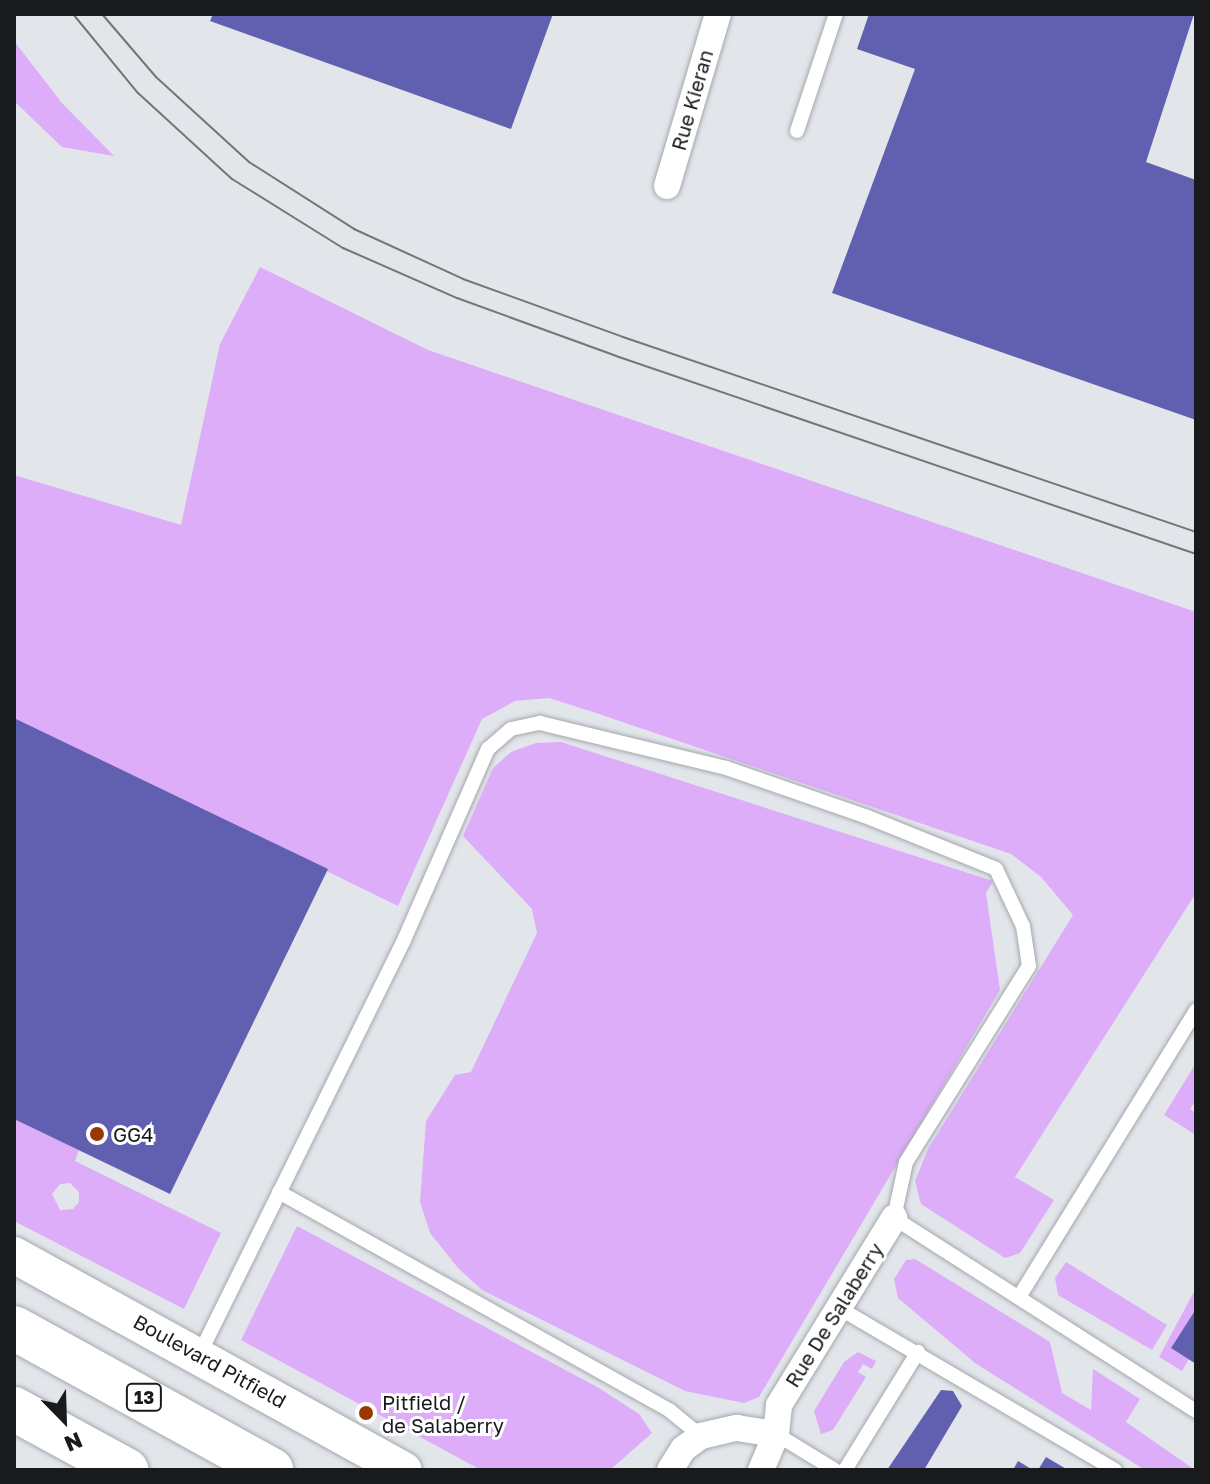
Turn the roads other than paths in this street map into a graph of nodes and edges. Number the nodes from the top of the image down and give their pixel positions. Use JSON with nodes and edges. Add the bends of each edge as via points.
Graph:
{"nodes":[{"id":1,"x":718,"y":14,"type":"edge"},
{"id":2,"x":836,"y":14,"type":"edge"},
{"id":3,"x":797,"y":131,"type":"dead end"},
{"id":4,"x":667,"y":186,"type":"dead end"},
{"id":5,"x":1196,"y":1010,"type":"edge"},
{"id":6,"x":279,"y":1192,"type":"junction"},
{"id":7,"x":894,"y":1218,"type":"junction"},
{"id":8,"x":14,"y":1255,"type":"edge"},
{"id":9,"x":1019,"y":1297,"type":"junction"},
{"id":10,"x":839,"y":1308,"type":"junction"},
{"id":11,"x":14,"y":1328,"type":"edge"},
{"id":12,"x":918,"y":1352,"type":"junction"},
{"id":13,"x":200,"y":1353,"type":"junction"},
{"id":14,"x":14,"y":1409,"type":"edge"},
{"id":15,"x":1196,"y":1411,"type":"edge"},
{"id":16,"x":776,"y":1434,"type":"junction"},
{"id":17,"x":701,"y":1436,"type":"junction"},
{"id":18,"x":126,"y":1470,"type":"edge"},
{"id":19,"x":271,"y":1470,"type":"edge"},
{"id":20,"x":404,"y":1470,"type":"edge"},
{"id":21,"x":670,"y":1470,"type":"edge"},
{"id":22,"x":761,"y":1470,"type":"edge"},
{"id":23,"x":835,"y":1470,"type":"edge"},
{"id":24,"x":845,"y":1470,"type":"edge"},
{"id":25,"x":1115,"y":1470,"type":"edge"}],
"edges":[{"from":1,"to":4,"type":"street","name":"Rue Kieran"},
{"from":2,"to":3,"type":"lane"},
{"from":5,"to":9,"type":"lane"},
{"from":6,"to":7,"type":"lane","via":[[404,940],[488,749],[511,729],[540,723],[726,768],[986,862],[1001,876],[1023,926],[1029,966],[906,1162]]},
{"from":6,"to":13,"type":"lane"},
{"from":6,"to":17,"type":"lane","via":[[669,1410]]},
{"from":7,"to":9,"type":"lane"},
{"from":7,"to":10,"type":"street","name":"Rue De Salaberry"},
{"from":8,"to":13,"type":"main road","name":"Boulevard Pitfield"},
{"from":9,"to":15,"type":"lane"},
{"from":10,"to":12,"type":"lane"},
{"from":10,"to":16,"type":"street","name":"Rue De Salaberry","via":[[779,1405]]},
{"from":11,"to":19,"type":"highway","number":"13"},
{"from":12,"to":24,"type":"lane"},
{"from":12,"to":25,"type":"lane"},
{"from":13,"to":20,"type":"main road","name":"Boulevard Pitfield"},
{"from":14,"to":18,"type":"highway"},
{"from":16,"to":17,"type":"street","via":[[737,1428]]},
{"from":16,"to":22,"type":"street","name":"Rue De Salaberry"},
{"from":16,"to":23,"type":"lane"},
{"from":17,"to":21,"type":"street","via":[[683,1449]]}]}
